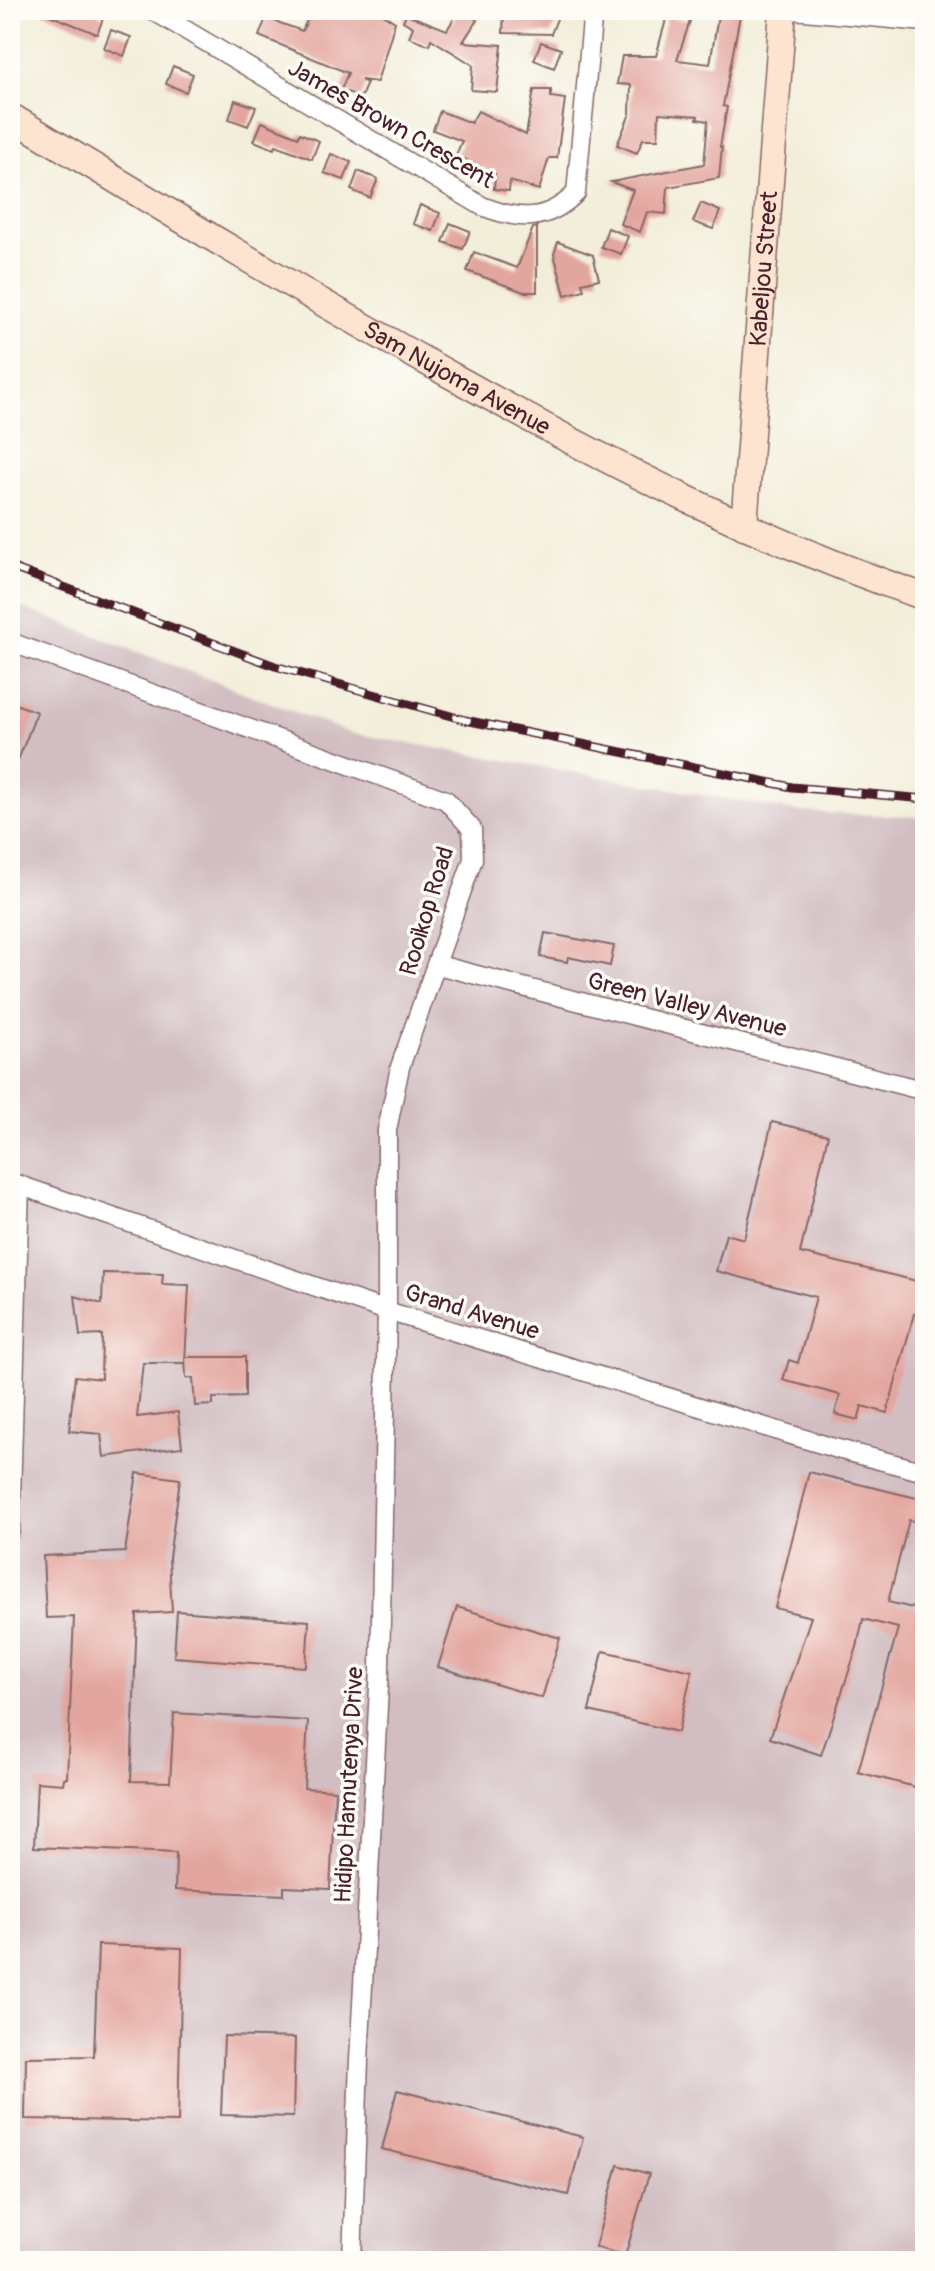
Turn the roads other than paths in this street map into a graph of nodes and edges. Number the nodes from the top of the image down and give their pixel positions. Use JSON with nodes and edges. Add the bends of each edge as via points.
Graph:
{"nodes":[{"id":1,"x":152,"y":10,"type":"edge"},
{"id":2,"x":593,"y":10,"type":"edge"},
{"id":3,"x":783,"y":10,"type":"edge"},
{"id":4,"x":793,"y":10,"type":"edge"},
{"id":5,"x":925,"y":22,"type":"edge"},
{"id":6,"x":10,"y":116,"type":"edge"},
{"id":7,"x":744,"y":526,"type":"junction"},
{"id":8,"x":925,"y":597,"type":"edge"},
{"id":9,"x":10,"y":642,"type":"edge"},
{"id":10,"x":438,"y":965,"type":"junction"},
{"id":11,"x":925,"y":1091,"type":"edge"},
{"id":12,"x":15,"y":1184,"type":"edge"},
{"id":13,"x":387,"y":1311,"type":"junction"},
{"id":14,"x":925,"y":1472,"type":"edge"},
{"id":15,"x":10,"y":1531,"type":"edge"},
{"id":16,"x":352,"y":2261,"type":"edge"}],
"edges":[{"from":1,"to":2,"type":"street","name":"James Brown Crescent","via":[[482,206],[503,215],[535,216],[560,209],[576,193]]},
{"from":3,"to":7,"type":"street","name":"Kabeljou Street"},
{"from":4,"to":5,"type":"street"},
{"from":6,"to":7,"type":"street","name":"Sam Nujoma Avenue","via":[[320,303],[551,432]]},
{"from":7,"to":8,"type":"street","name":"Sam Nujoma Avenue","via":[[842,569]]},
{"from":9,"to":10,"type":"street","name":"Rooikop Road","via":[[446,800],[472,829],[473,859]]},
{"from":10,"to":11,"type":"street","name":"Green Valley Avenue"},
{"from":10,"to":13,"type":"street","name":"Rooikop Road","via":[[400,1067],[387,1130]]},
{"from":12,"to":13,"type":"street","name":"Grand Avenue"},
{"from":12,"to":15,"type":"street"},
{"from":13,"to":14,"type":"street","name":"Grand Avenue"},
{"from":13,"to":16,"type":"street","name":"Hidipo Hamutenya Drive","via":[[380,1669]]}]}
